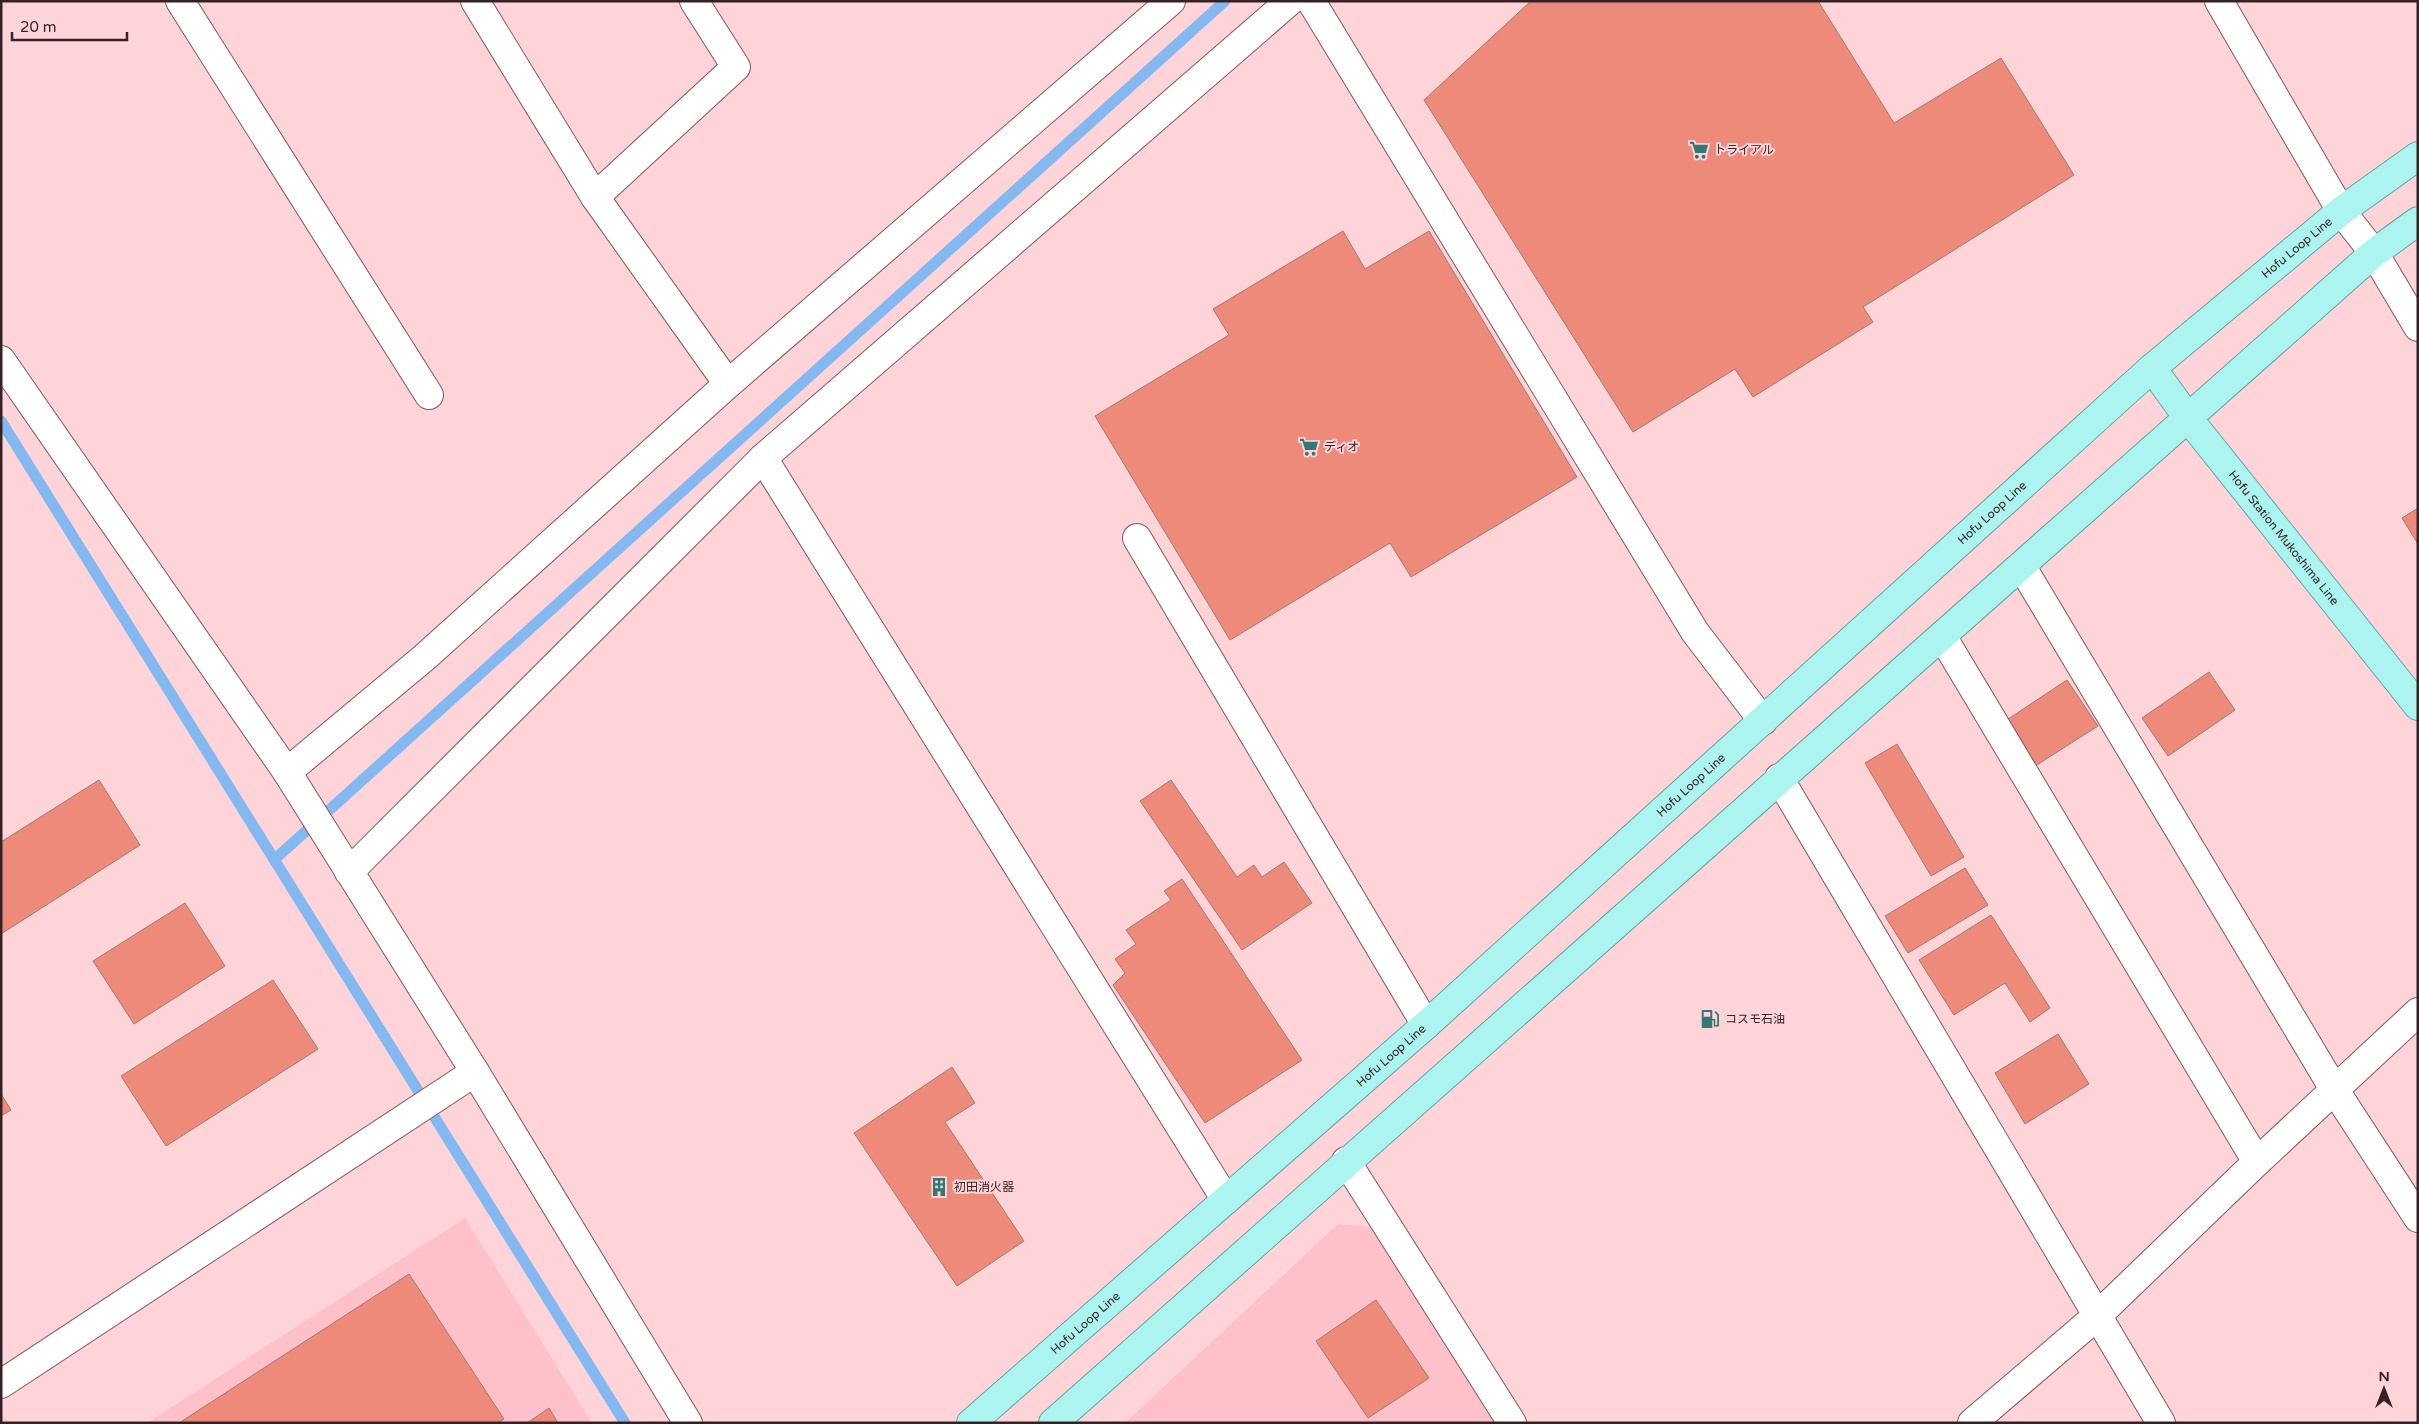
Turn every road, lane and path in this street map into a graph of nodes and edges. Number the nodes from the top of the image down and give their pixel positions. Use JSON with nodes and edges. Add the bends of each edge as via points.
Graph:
{"nodes":[{"id":1,"x":180,"y":1,"type":"edge"},
{"id":2,"x":475,"y":1,"type":"edge"},
{"id":3,"x":694,"y":1,"type":"edge"},
{"id":4,"x":1171,"y":1,"type":"edge"},
{"id":5,"x":1290,"y":1,"type":"edge"},
{"id":6,"x":1311,"y":1,"type":"edge"},
{"id":7,"x":2219,"y":1,"type":"edge"},
{"id":8,"x":2418,"y":156,"type":"edge"},
{"id":9,"x":595,"y":197,"type":"junction"},
{"id":10,"x":2341,"y":211,"type":"junction"},
{"id":11,"x":2418,"y":221,"type":"edge"},
{"id":12,"x":2374,"y":253,"type":"junction"},
{"id":13,"x":2418,"y":327,"type":"edge"},
{"id":14,"x":1,"y":360,"type":"edge"},
{"id":15,"x":2152,"y":368,"type":"junction"},
{"id":16,"x":728,"y":384,"type":"junction"},
{"id":17,"x":429,"y":395,"type":"dead end"},
{"id":18,"x":2188,"y":418,"type":"junction"},
{"id":19,"x":763,"y":458,"type":"junction"},
{"id":20,"x":1137,"y":538,"type":"dead end"},
{"id":21,"x":2022,"y":567,"type":"junction"},
{"id":22,"x":1942,"y":636,"type":"junction"},
{"id":23,"x":2418,"y":706,"type":"edge"},
{"id":24,"x":1763,"y":720,"type":"junction"},
{"id":25,"x":287,"y":772,"type":"junction"},
{"id":26,"x":1779,"y":778,"type":"junction"},
{"id":27,"x":349,"y":872,"type":"junction"},
{"id":28,"x":2418,"y":1012,"type":"edge"},
{"id":29,"x":1426,"y":1025,"type":"junction"},
{"id":30,"x":475,"y":1072,"type":"junction"},
{"id":31,"x":2334,"y":1089,"type":"junction"},
{"id":32,"x":1346,"y":1161,"type":"junction"},
{"id":33,"x":2257,"y":1162,"type":"junction"},
{"id":34,"x":1226,"y":1200,"type":"junction"},
{"id":35,"x":2418,"y":1218,"type":"edge"},
{"id":36,"x":2097,"y":1316,"type":"junction"},
{"id":37,"x":1,"y":1384,"type":"edge"},
{"id":38,"x":688,"y":1423,"type":"edge"},
{"id":39,"x":971,"y":1423,"type":"edge"},
{"id":40,"x":1053,"y":1423,"type":"edge"},
{"id":41,"x":1512,"y":1423,"type":"edge"},
{"id":42,"x":1972,"y":1423,"type":"edge"},
{"id":43,"x":2161,"y":1423,"type":"edge"}],
"edges":[{"from":1,"to":17,"type":"street"},
{"from":2,"to":9,"type":"street"},
{"from":3,"to":9,"type":"street","via":[[736,67]]},
{"from":4,"to":16,"type":"street"},
{"from":5,"to":19,"type":"street"},
{"from":6,"to":24,"type":"street","via":[[1694,632]]},
{"from":7,"to":10,"type":"street"},
{"from":8,"to":10,"type":"main road","name":"Hofu Loop Line"},
{"from":9,"to":16,"type":"street"},
{"from":10,"to":12,"type":"street"},
{"from":10,"to":15,"type":"main road","name":"Hofu Loop Line"},
{"from":11,"to":12,"type":"main road"},
{"from":12,"to":13,"type":"street"},
{"from":12,"to":18,"type":"main road"},
{"from":14,"to":25,"type":"street"},
{"from":15,"to":18,"type":"main road","name":"Hofu Station Mukoshima Line"},
{"from":15,"to":24,"type":"main road","name":"Hofu Loop Line"},
{"from":16,"to":25,"type":"street","via":[[425,656]]},
{"from":18,"to":21,"type":"main road"},
{"from":18,"to":23,"type":"main road","name":"Hofu Station Mukoshima Line"},
{"from":19,"to":27,"type":"street"},
{"from":19,"to":34,"type":"street"},
{"from":20,"to":29,"type":"street"},
{"from":21,"to":22,"type":"main road"},
{"from":21,"to":31,"type":"street"},
{"from":22,"to":26,"type":"main road"},
{"from":22,"to":33,"type":"street"},
{"from":24,"to":29,"type":"main road","name":"Hofu Loop Line"},
{"from":25,"to":27,"type":"street"},
{"from":26,"to":32,"type":"main road"},
{"from":26,"to":36,"type":"street"},
{"from":27,"to":30,"type":"street"},
{"from":28,"to":31,"type":"street"},
{"from":29,"to":34,"type":"main road","name":"Hofu Loop Line"},
{"from":30,"to":37,"type":"street"},
{"from":30,"to":38,"type":"street"},
{"from":31,"to":33,"type":"street"},
{"from":31,"to":35,"type":"street"},
{"from":32,"to":40,"type":"main road"},
{"from":32,"to":41,"type":"street"},
{"from":33,"to":36,"type":"street"},
{"from":34,"to":39,"type":"main road","name":"Hofu Loop Line"},
{"from":36,"to":42,"type":"street"},
{"from":36,"to":43,"type":"street"}]}
